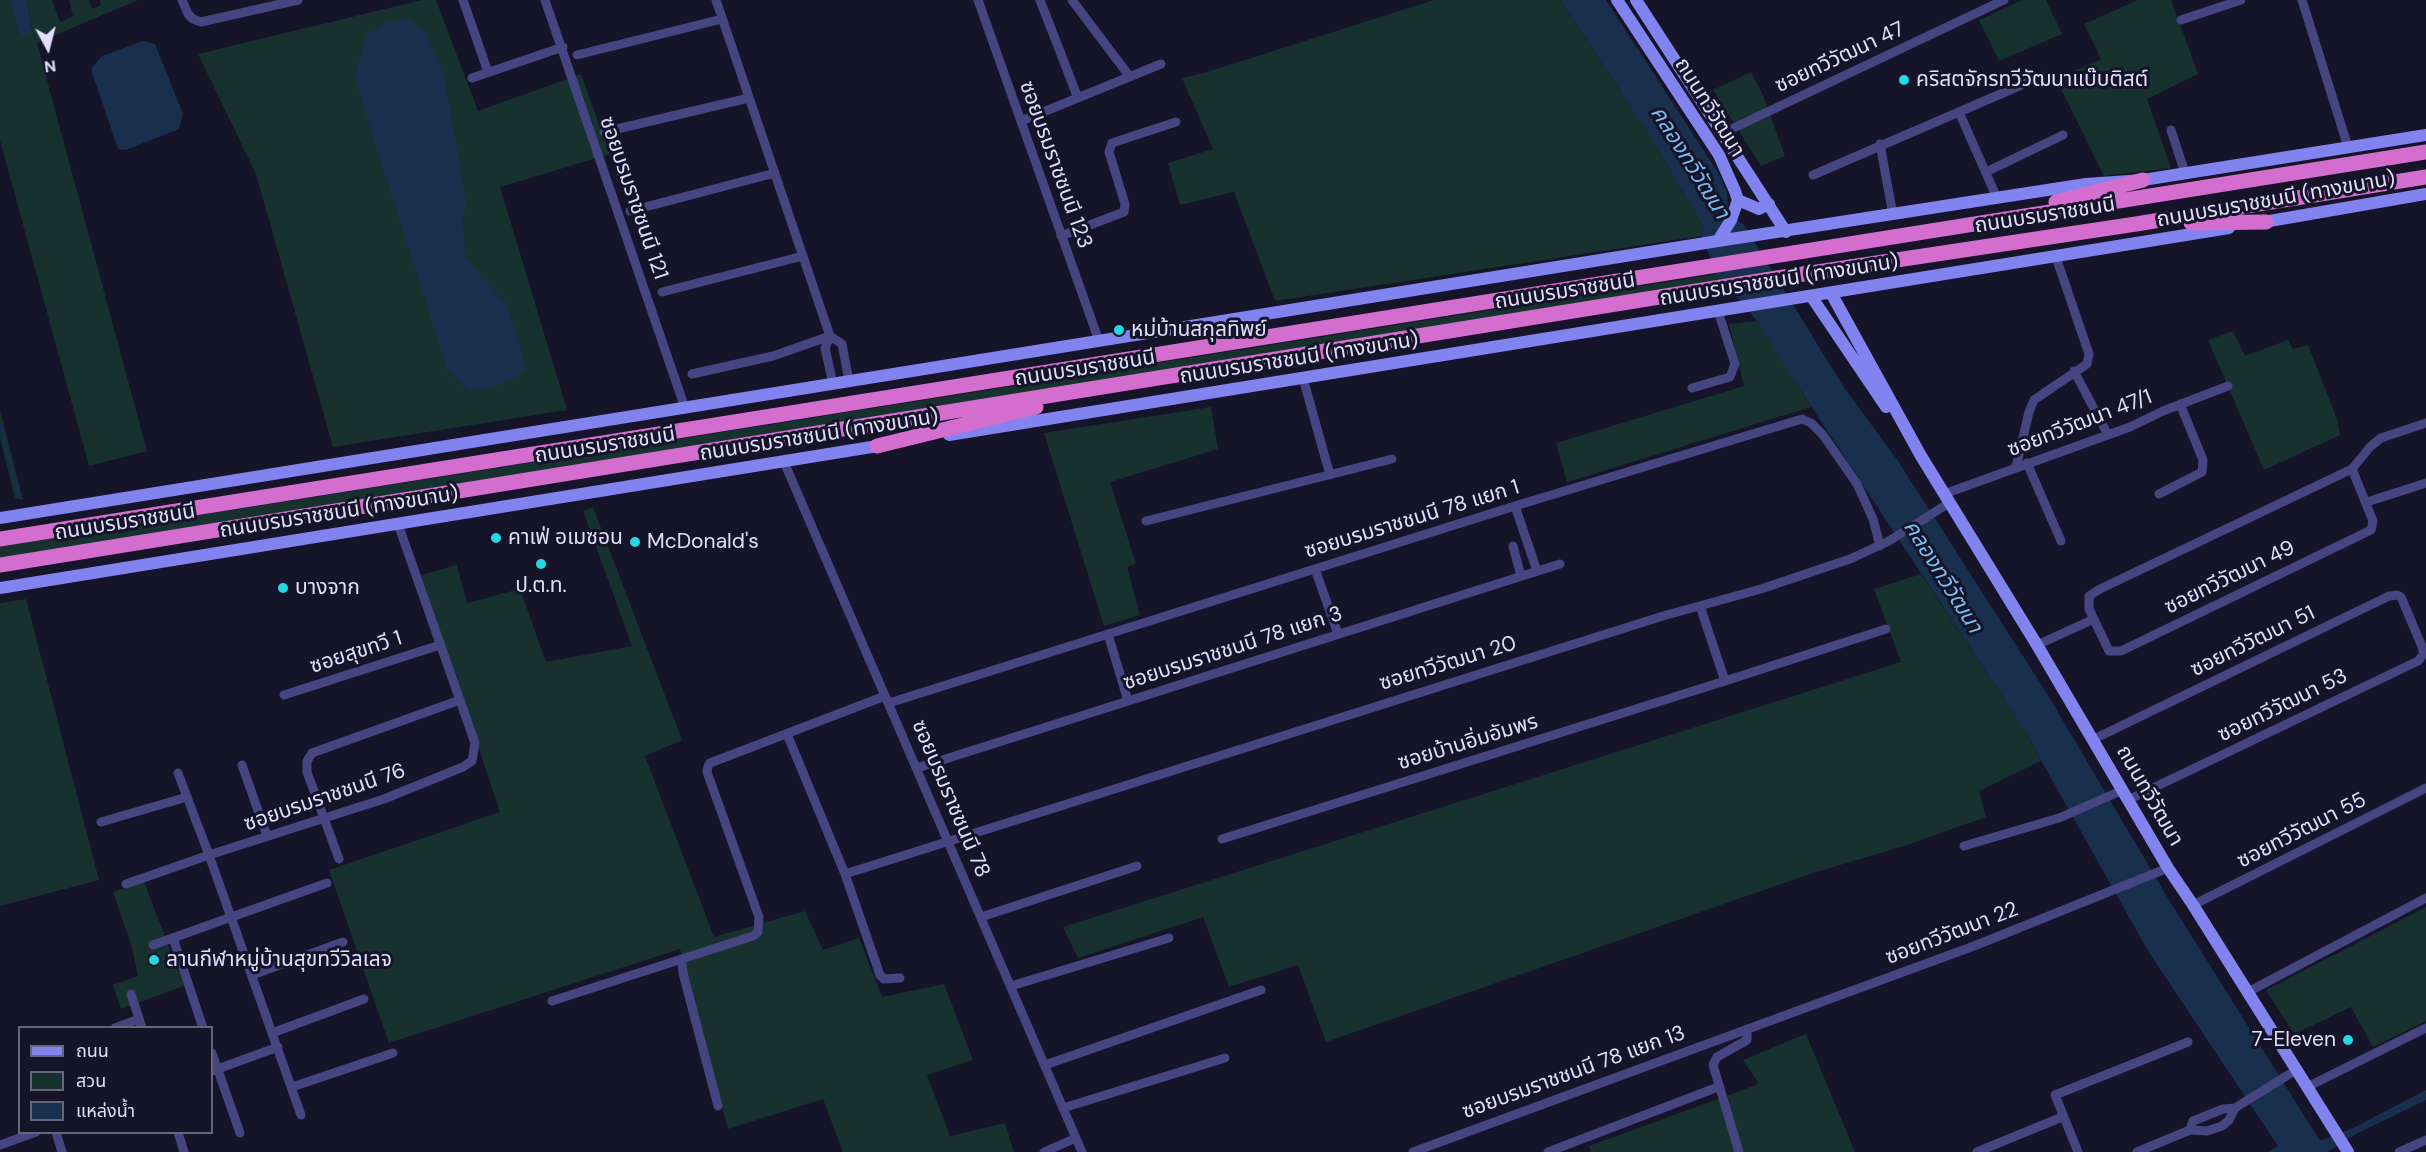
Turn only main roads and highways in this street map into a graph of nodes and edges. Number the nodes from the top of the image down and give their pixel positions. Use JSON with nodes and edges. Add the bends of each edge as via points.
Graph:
{"nodes":[{"id":1,"x":1617,"y":0,"type":"edge"},
{"id":2,"x":1638,"y":1,"type":"edge"},
{"id":3,"x":2426,"y":135,"type":"edge"},
{"id":4,"x":2426,"y":152,"type":"edge"},
{"id":5,"x":2426,"y":177,"type":"edge"},
{"id":6,"x":2143,"y":180,"type":"junction"},
{"id":7,"x":2426,"y":194,"type":"edge"},
{"id":8,"x":1738,"y":200,"type":"junction"},
{"id":9,"x":1768,"y":204,"type":"junction"},
{"id":10,"x":2266,"y":222,"type":"junction"},
{"id":11,"x":2136,"y":224,"type":"junction"},
{"id":12,"x":1960,"y":226,"type":"junction"},
{"id":13,"x":1786,"y":232,"type":"junction"},
{"id":14,"x":1718,"y":241,"type":"junction"},
{"id":15,"x":1831,"y":292,"type":"junction"},
{"id":16,"x":1811,"y":296,"type":"junction"},
{"id":17,"x":1120,"y":385,"type":"junction"},
{"id":18,"x":877,"y":446,"type":"junction"},
{"id":19,"x":1921,"y":456,"type":"junction"},
{"id":20,"x":0,"y":518,"type":"edge"},
{"id":21,"x":0,"y":539,"type":"edge"},
{"id":22,"x":0,"y":565,"type":"edge"},
{"id":23,"x":0,"y":588,"type":"edge"},
{"id":24,"x":2346,"y":1149,"type":"edge"}],
"edges":[{"from":1,"to":8,"type":"main road","name":"ถนนทวีวัฒนา","via":[[1719,155]]},
{"from":2,"to":9,"type":"main road","name":"ถนนทวีวัฒนา"},
{"from":3,"to":6,"type":"main road"},
{"from":4,"to":12,"type":"highway","name":"ถนนบรมราชชนนี"},
{"from":5,"to":11,"type":"highway","name":"ถนนบรมราชชนนี"},
{"from":6,"to":12,"type":"highway"},
{"from":6,"to":13,"type":"main road","name":"ถนนบรมราชชนนี (ทางขนาน)","via":[[2108,181]]},
{"from":7,"to":10,"type":"main road","name":"ถนนบรมราชชนนี (ทางขนาน)"},
{"from":8,"to":9,"type":"main road","via":[[1759,209]]},
{"from":8,"to":14,"type":"main road"},
{"from":9,"to":13,"type":"main road","name":"ถนนทวีวัฒนา"},
{"from":10,"to":11,"type":"highway"},
{"from":10,"to":15,"type":"main road","name":"ถนนบรมราชชนนี (ทางขนาน)"},
{"from":11,"to":17,"type":"highway","name":"ถนนบรมราชชนนี"},
{"from":12,"to":21,"type":"highway","name":"ถนนบรมราชชนนี"},
{"from":13,"to":14,"type":"main road","name":"ถนนบรมราชชนนี (ทางขนาน)"},
{"from":14,"to":20,"type":"main road","name":"ถนนบรมราชชนนี (ทางขนาน)"},
{"from":15,"to":16,"type":"main road","name":"ถนนบรมราชชนนี (ทางขนาน)"},
{"from":15,"to":19,"type":"main road","name":"ถนนทวีวัฒนา"},
{"from":16,"to":18,"type":"main road","name":"ถนนบรมราชชนนี (ทางขนาน)"},
{"from":16,"to":19,"type":"main road","name":"ถนนทวีวัฒนา"},
{"from":17,"to":18,"type":"highway"},
{"from":17,"to":22,"type":"highway","name":"ถนนบรมราชชนนี"},
{"from":18,"to":23,"type":"main road","name":"ถนนบรมราชชนนี (ทางขนาน)"},
{"from":19,"to":24,"type":"main road","name":"ถนนทวีวัฒนา","via":[[2168,868]]}]}
